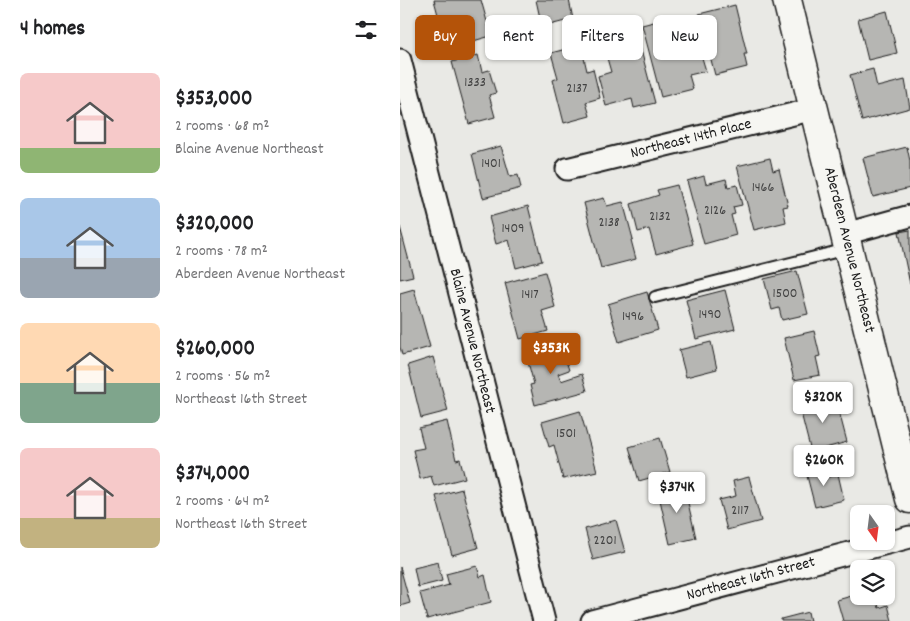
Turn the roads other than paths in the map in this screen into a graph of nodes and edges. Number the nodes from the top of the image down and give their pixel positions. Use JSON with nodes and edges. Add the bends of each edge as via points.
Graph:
{"nodes":[{"id":1,"x":787,"y":0,"type":"edge"},
{"id":2,"x":400,"y":60,"type":"edge"},
{"id":3,"x":814,"y":109,"type":"junction"},
{"id":4,"x":567,"y":170,"type":"dead end"},
{"id":5,"x":910,"y":216,"type":"edge"},
{"id":6,"x":846,"y":241,"type":"junction"},
{"id":7,"x":655,"y":297,"type":"dead end"},
{"id":8,"x":910,"y":499,"type":"edge"},
{"id":9,"x":910,"y":537,"type":"edge"},
{"id":10,"x":544,"y":621,"type":"edge"},
{"id":11,"x":592,"y":621,"type":"edge"}],
"edges":[{"from":1,"to":3,"type":"street","name":"Aberdeen Avenue Northeast"},
{"from":2,"to":10,"type":"street","name":"Blaine Avenue Northeast"},
{"from":3,"to":4,"type":"street","name":"Northeast 14th Place"},
{"from":3,"to":6,"type":"street","name":"Aberdeen Avenue Northeast"},
{"from":5,"to":6,"type":"street"},
{"from":6,"to":7,"type":"lane"},
{"from":6,"to":8,"type":"street","name":"Aberdeen Avenue Northeast"},
{"from":9,"to":11,"type":"street","name":"Northeast 16th Street"}]}
